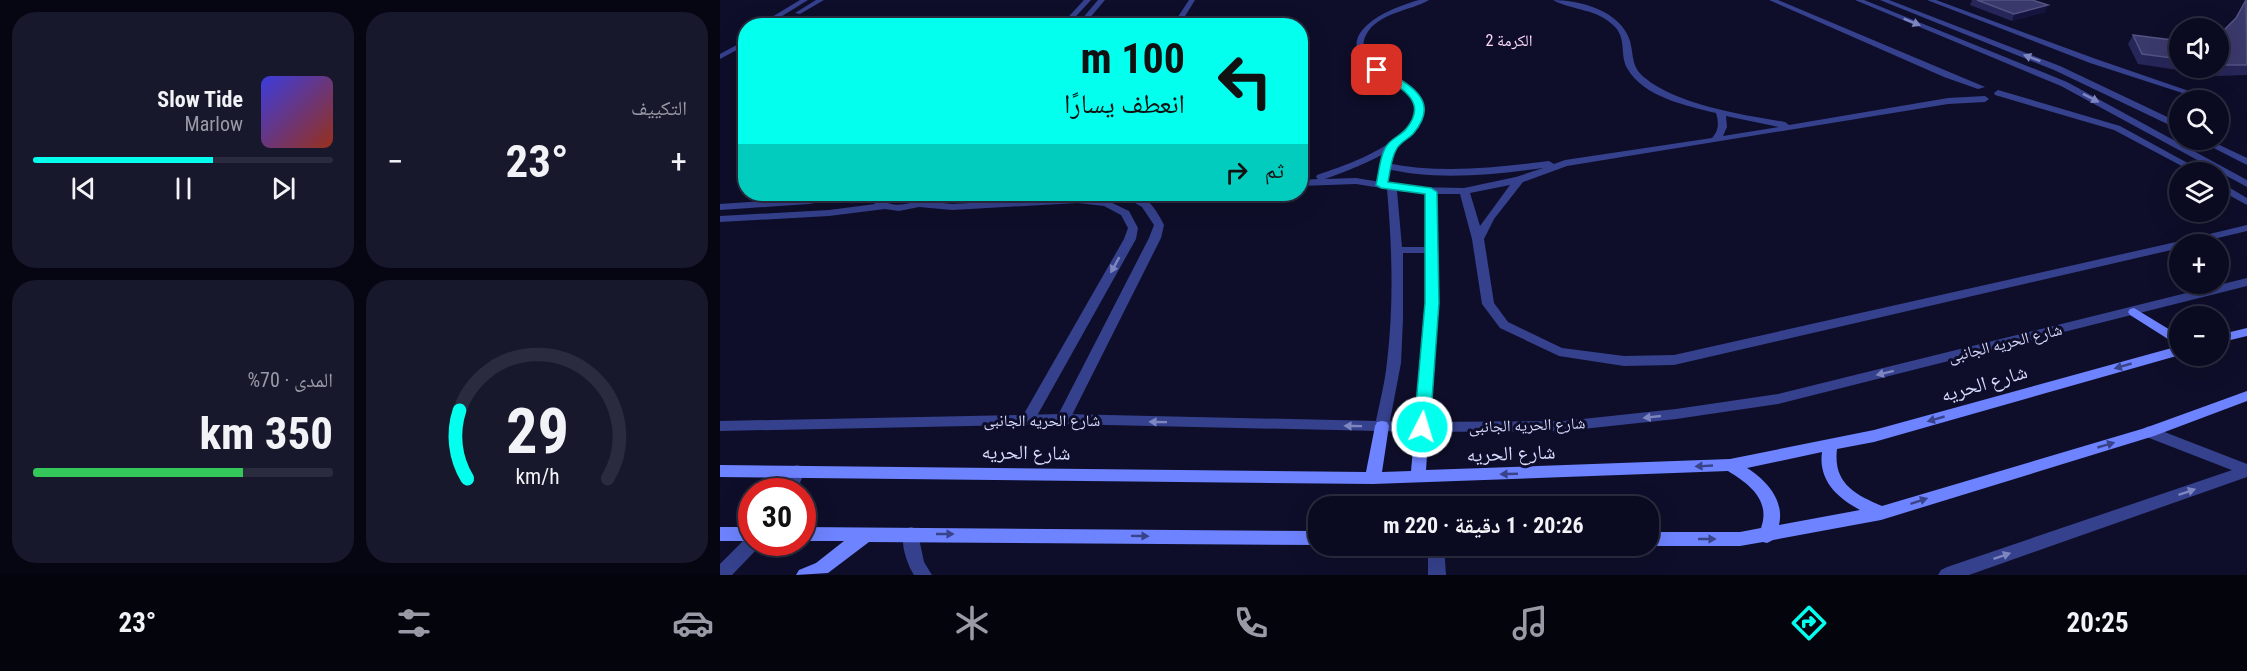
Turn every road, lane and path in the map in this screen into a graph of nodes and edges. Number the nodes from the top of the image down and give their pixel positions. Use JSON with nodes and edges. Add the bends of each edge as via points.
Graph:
{"nodes":[{"id":1,"x":805,"y":0,"type":"edge"},
{"id":2,"x":821,"y":0,"type":"edge"},
{"id":3,"x":1089,"y":0,"type":"edge"},
{"id":4,"x":1102,"y":0,"type":"edge"},
{"id":5,"x":1192,"y":0,"type":"edge"},
{"id":6,"x":1426,"y":0,"type":"edge"},
{"id":7,"x":1556,"y":0,"type":"edge"},
{"id":8,"x":1772,"y":0,"type":"edge"},
{"id":9,"x":1858,"y":0,"type":"edge"},
{"id":10,"x":1883,"y":0,"type":"edge"},
{"id":11,"x":1930,"y":0,"type":"edge"},
{"id":12,"x":773,"y":18,"type":"edge"},
{"id":13,"x":790,"y":18,"type":"edge"},
{"id":14,"x":1071,"y":18,"type":"edge"},
{"id":15,"x":1086,"y":18,"type":"edge"},
{"id":16,"x":1180,"y":18,"type":"edge"},
{"id":17,"x":738,"y":42,"type":"edge"},
{"id":18,"x":738,"y":44,"type":"edge"},
{"id":19,"x":720,"y":48,"type":"edge"},
{"id":20,"x":720,"y":57,"type":"edge"},
{"id":21,"x":1947,"y":75,"type":"junction"},
{"id":22,"x":1980,"y":87,"type":"junction"},
{"id":23,"x":2181,"y":90,"type":"edge"},
{"id":24,"x":1969,"y":91,"type":"junction"},
{"id":25,"x":1993,"y":97,"type":"junction"},
{"id":26,"x":1948,"y":101,"type":"junction"},
{"id":27,"x":1720,"y":111,"type":"junction"},
{"id":28,"x":2169,"y":122,"type":"edge"},
{"id":29,"x":1796,"y":126,"type":"junction"},
{"id":30,"x":1714,"y":140,"type":"junction"},
{"id":31,"x":1391,"y":147,"type":"junction"},
{"id":32,"x":2223,"y":150,"type":"edge"},
{"id":33,"x":2180,"y":162,"type":"edge"},
{"id":34,"x":2247,"y":162,"type":"edge"},
{"id":35,"x":1565,"y":163,"type":"junction"},
{"id":36,"x":1386,"y":166,"type":"junction"},
{"id":37,"x":1484,"y":172,"type":"junction"},
{"id":38,"x":1519,"y":180,"type":"junction"},
{"id":39,"x":1308,"y":181,"type":"edge"},
{"id":40,"x":1308,"y":183,"type":"edge"},
{"id":41,"x":2247,"y":184,"type":"edge"},
{"id":42,"x":1387,"y":186,"type":"junction"},
{"id":43,"x":1490,"y":186,"type":"junction"},
{"id":44,"x":1464,"y":191,"type":"junction"},
{"id":45,"x":2229,"y":191,"type":"edge"},
{"id":46,"x":1431,"y":192,"type":"junction"},
{"id":47,"x":808,"y":201,"type":"edge"},
{"id":48,"x":878,"y":201,"type":"edge"},
{"id":49,"x":925,"y":201,"type":"edge"},
{"id":50,"x":1060,"y":201,"type":"edge"},
{"id":51,"x":1087,"y":201,"type":"edge"},
{"id":52,"x":1142,"y":201,"type":"edge"},
{"id":53,"x":2247,"y":202,"type":"edge"},
{"id":54,"x":918,"y":204,"type":"junction"},
{"id":55,"x":885,"y":206,"type":"junction"},
{"id":56,"x":720,"y":207,"type":"edge"},
{"id":57,"x":720,"y":219,"type":"edge"},
{"id":58,"x":2247,"y":228,"type":"edge"},
{"id":59,"x":2223,"y":234,"type":"edge"},
{"id":60,"x":1155,"y":238,"type":"junction"},
{"id":61,"x":1130,"y":239,"type":"junction"},
{"id":62,"x":1478,"y":240,"type":"junction"},
{"id":63,"x":2169,"y":248,"type":"edge"},
{"id":64,"x":1398,"y":250,"type":"junction"},
{"id":65,"x":1432,"y":250,"type":"junction"},
{"id":66,"x":2247,"y":282,"type":"edge"},
{"id":67,"x":2134,"y":312,"type":"junction"},
{"id":68,"x":2247,"y":332,"type":"edge"},
{"id":69,"x":2169,"y":335,"type":"edge"},
{"id":70,"x":2229,"y":336,"type":"edge"},
{"id":71,"x":2169,"y":353,"type":"edge"},
{"id":72,"x":2247,"y":396,"type":"edge"},
{"id":73,"x":1028,"y":419,"type":"junction"},
{"id":74,"x":1063,"y":419,"type":"junction"},
{"id":75,"x":720,"y":426,"type":"edge"},
{"id":76,"x":1382,"y":426,"type":"junction"},
{"id":77,"x":1422,"y":427,"type":"junction"},
{"id":78,"x":2149,"y":432,"type":"junction"},
{"id":79,"x":1830,"y":446,"type":"junction"},
{"id":80,"x":1730,"y":465,"type":"junction"},
{"id":81,"x":2247,"y":470,"type":"edge"},
{"id":82,"x":720,"y":471,"type":"edge"},
{"id":83,"x":797,"y":471,"type":"junction"},
{"id":84,"x":1418,"y":477,"type":"junction"},
{"id":85,"x":794,"y":478,"type":"edge"},
{"id":86,"x":1373,"y":478,"type":"junction"},
{"id":87,"x":1881,"y":513,"type":"junction"},
{"id":88,"x":720,"y":534,"type":"edge"},
{"id":89,"x":738,"y":534,"type":"edge"},
{"id":90,"x":816,"y":534,"type":"edge"},
{"id":91,"x":866,"y":534,"type":"junction"},
{"id":92,"x":910,"y":534,"type":"junction"},
{"id":93,"x":1767,"y":536,"type":"junction"},
{"id":94,"x":1308,"y":538,"type":"edge"},
{"id":95,"x":1659,"y":539,"type":"edge"},
{"id":96,"x":739,"y":556,"type":"edge"},
{"id":97,"x":1436,"y":556,"type":"edge"},
{"id":98,"x":721,"y":575,"type":"edge"},
{"id":99,"x":805,"y":575,"type":"edge"},
{"id":100,"x":923,"y":575,"type":"edge"},
{"id":101,"x":1437,"y":575,"type":"edge"},
{"id":102,"x":1947,"y":575,"type":"edge"}],
"edges":[{"from":1,"to":12,"type":"street"},
{"from":2,"to":13,"type":"street"},
{"from":3,"to":14,"type":"street"},
{"from":4,"to":15,"type":"street"},
{"from":5,"to":16,"type":"street"},
{"from":6,"to":31,"type":"street","via":[[1382,16],[1368,26],[1361,38],[1360,49],[1366,60],[1413,92],[1419,104],[1419,117]]},
{"from":7,"to":27,"type":"street","via":[[1591,10],[1611,21],[1624,34],[1626,59],[1644,82],[1690,103]]},
{"from":8,"to":21,"type":"street"},
{"from":9,"to":41,"type":"street","one_way":true,"via":[[2064,84]]},
{"from":28,"to":10,"type":"street","one_way":true,"via":[[2057,68]]},
{"from":11,"to":23,"type":"street"},
{"from":17,"to":19,"type":"street"},
{"from":18,"to":20,"type":"street"},
{"from":21,"to":22,"type":"street"},
{"from":21,"to":24,"type":"street"},
{"from":22,"to":24,"type":"street"},
{"from":22,"to":25,"type":"street"},
{"from":24,"to":25,"type":"street"},
{"from":24,"to":26,"type":"street"},
{"from":25,"to":26,"type":"street"},
{"from":25,"to":33,"type":"street","via":[[2117,128]]},
{"from":26,"to":29,"type":"street"},
{"from":27,"to":29,"type":"street"},
{"from":27,"to":30,"type":"street","via":[[1722,131]]},
{"from":29,"to":30,"type":"street"},
{"from":30,"to":35,"type":"street"},
{"from":31,"to":36,"type":"street"},
{"from":31,"to":39,"type":"street"},
{"from":32,"to":34,"type":"street"},
{"from":35,"to":37,"type":"street"},
{"from":35,"to":38,"type":"street"},
{"from":36,"to":37,"type":"street","via":[[1424,173]]},
{"from":36,"to":42,"type":"street"},
{"from":37,"to":43,"type":"street"},
{"from":38,"to":43,"type":"street"},
{"from":38,"to":62,"type":"street","via":[[1489,218]]},
{"from":40,"to":42,"type":"street"},
{"from":42,"to":46,"type":"street"},
{"from":42,"to":64,"type":"street"},
{"from":43,"to":44,"type":"street"},
{"from":44,"to":46,"type":"street"},
{"from":44,"to":62,"type":"street"},
{"from":45,"to":53,"type":"street"},
{"from":46,"to":65,"type":"street"},
{"from":47,"to":56,"type":"street"},
{"from":48,"to":55,"type":"street"},
{"from":49,"to":54,"type":"street"},
{"from":50,"to":54,"type":"street","via":[[952,207]]},
{"from":51,"to":61,"type":"street","via":[[1106,203],[1125,213],[1133,228]]},
{"from":52,"to":60,"type":"street","via":[[1152,210],[1159,225]]},
{"from":54,"to":55,"type":"street"},
{"from":55,"to":57,"type":"street"},
{"from":58,"to":59,"type":"street"},
{"from":60,"to":61,"type":"street"},
{"from":60,"to":74,"type":"street"},
{"from":61,"to":73,"type":"street","one_way":true},
{"from":62,"to":63,"type":"street","via":[[1488,304],[1504,325],[1559,352],[1624,361],[1674,360]]},
{"from":64,"to":65,"type":"street"},
{"from":64,"to":76,"type":"street","via":[[1394,364]]},
{"from":65,"to":77,"type":"street"},
{"from":66,"to":67,"type":"street","name":"شارع الحريه الجانبى"},
{"from":67,"to":69,"type":"main road"},
{"from":67,"to":77,"type":"street","name":"شارع الحريه الجانبى","one_way":true,"via":[[1778,399],[1564,426]]},
{"from":68,"to":70,"type":"main road"},
{"from":71,"to":79,"type":"main road","name":"شارع الحريه","one_way":true},
{"from":72,"to":78,"type":"main road"},
{"from":73,"to":74,"type":"street","name":"شارع الحريه الجانبى"},
{"from":73,"to":75,"type":"street","name":"شارع الحريه الجانبى"},
{"from":76,"to":74,"type":"street","name":"شارع الحريه الجانبى","one_way":true},
{"from":76,"to":77,"type":"street","name":"شارع الحريه الجانبى"},
{"from":76,"to":86,"type":"main road"},
{"from":77,"to":84,"type":"main road"},
{"from":78,"to":81,"type":"street"},
{"from":87,"to":78,"type":"main road","one_way":true},
{"from":79,"to":80,"type":"main road","name":"شارع الحريه"},
{"from":79,"to":87,"type":"main road","via":[[1826,463],[1834,483],[1854,501]]},
{"from":80,"to":84,"type":"main road","name":"شارع الحريه","one_way":true},
{"from":80,"to":93,"type":"main road","via":[[1752,477],[1767,496],[1772,517]]},
{"from":102,"to":81,"type":"street","one_way":true},
{"from":82,"to":83,"type":"main road","name":"شارع الحريه"},
{"from":83,"to":85,"type":"street"},
{"from":83,"to":86,"type":"main road","name":"شارع الحريه"},
{"from":84,"to":86,"type":"main road","name":"شارع الحريه"},
{"from":87,"to":93,"type":"main road"},
{"from":88,"to":89,"type":"main road"},
{"from":90,"to":91,"type":"main road"},
{"from":91,"to":92,"type":"main road"},
{"from":91,"to":99,"type":"main road","via":[[822,568]]},
{"from":92,"to":94,"type":"main road","one_way":true},
{"from":92,"to":100,"type":"street","via":[[916,564]]},
{"from":95,"to":93,"type":"main road","one_way":true},
{"from":96,"to":98,"type":"street"},
{"from":97,"to":101,"type":"street"}]}
